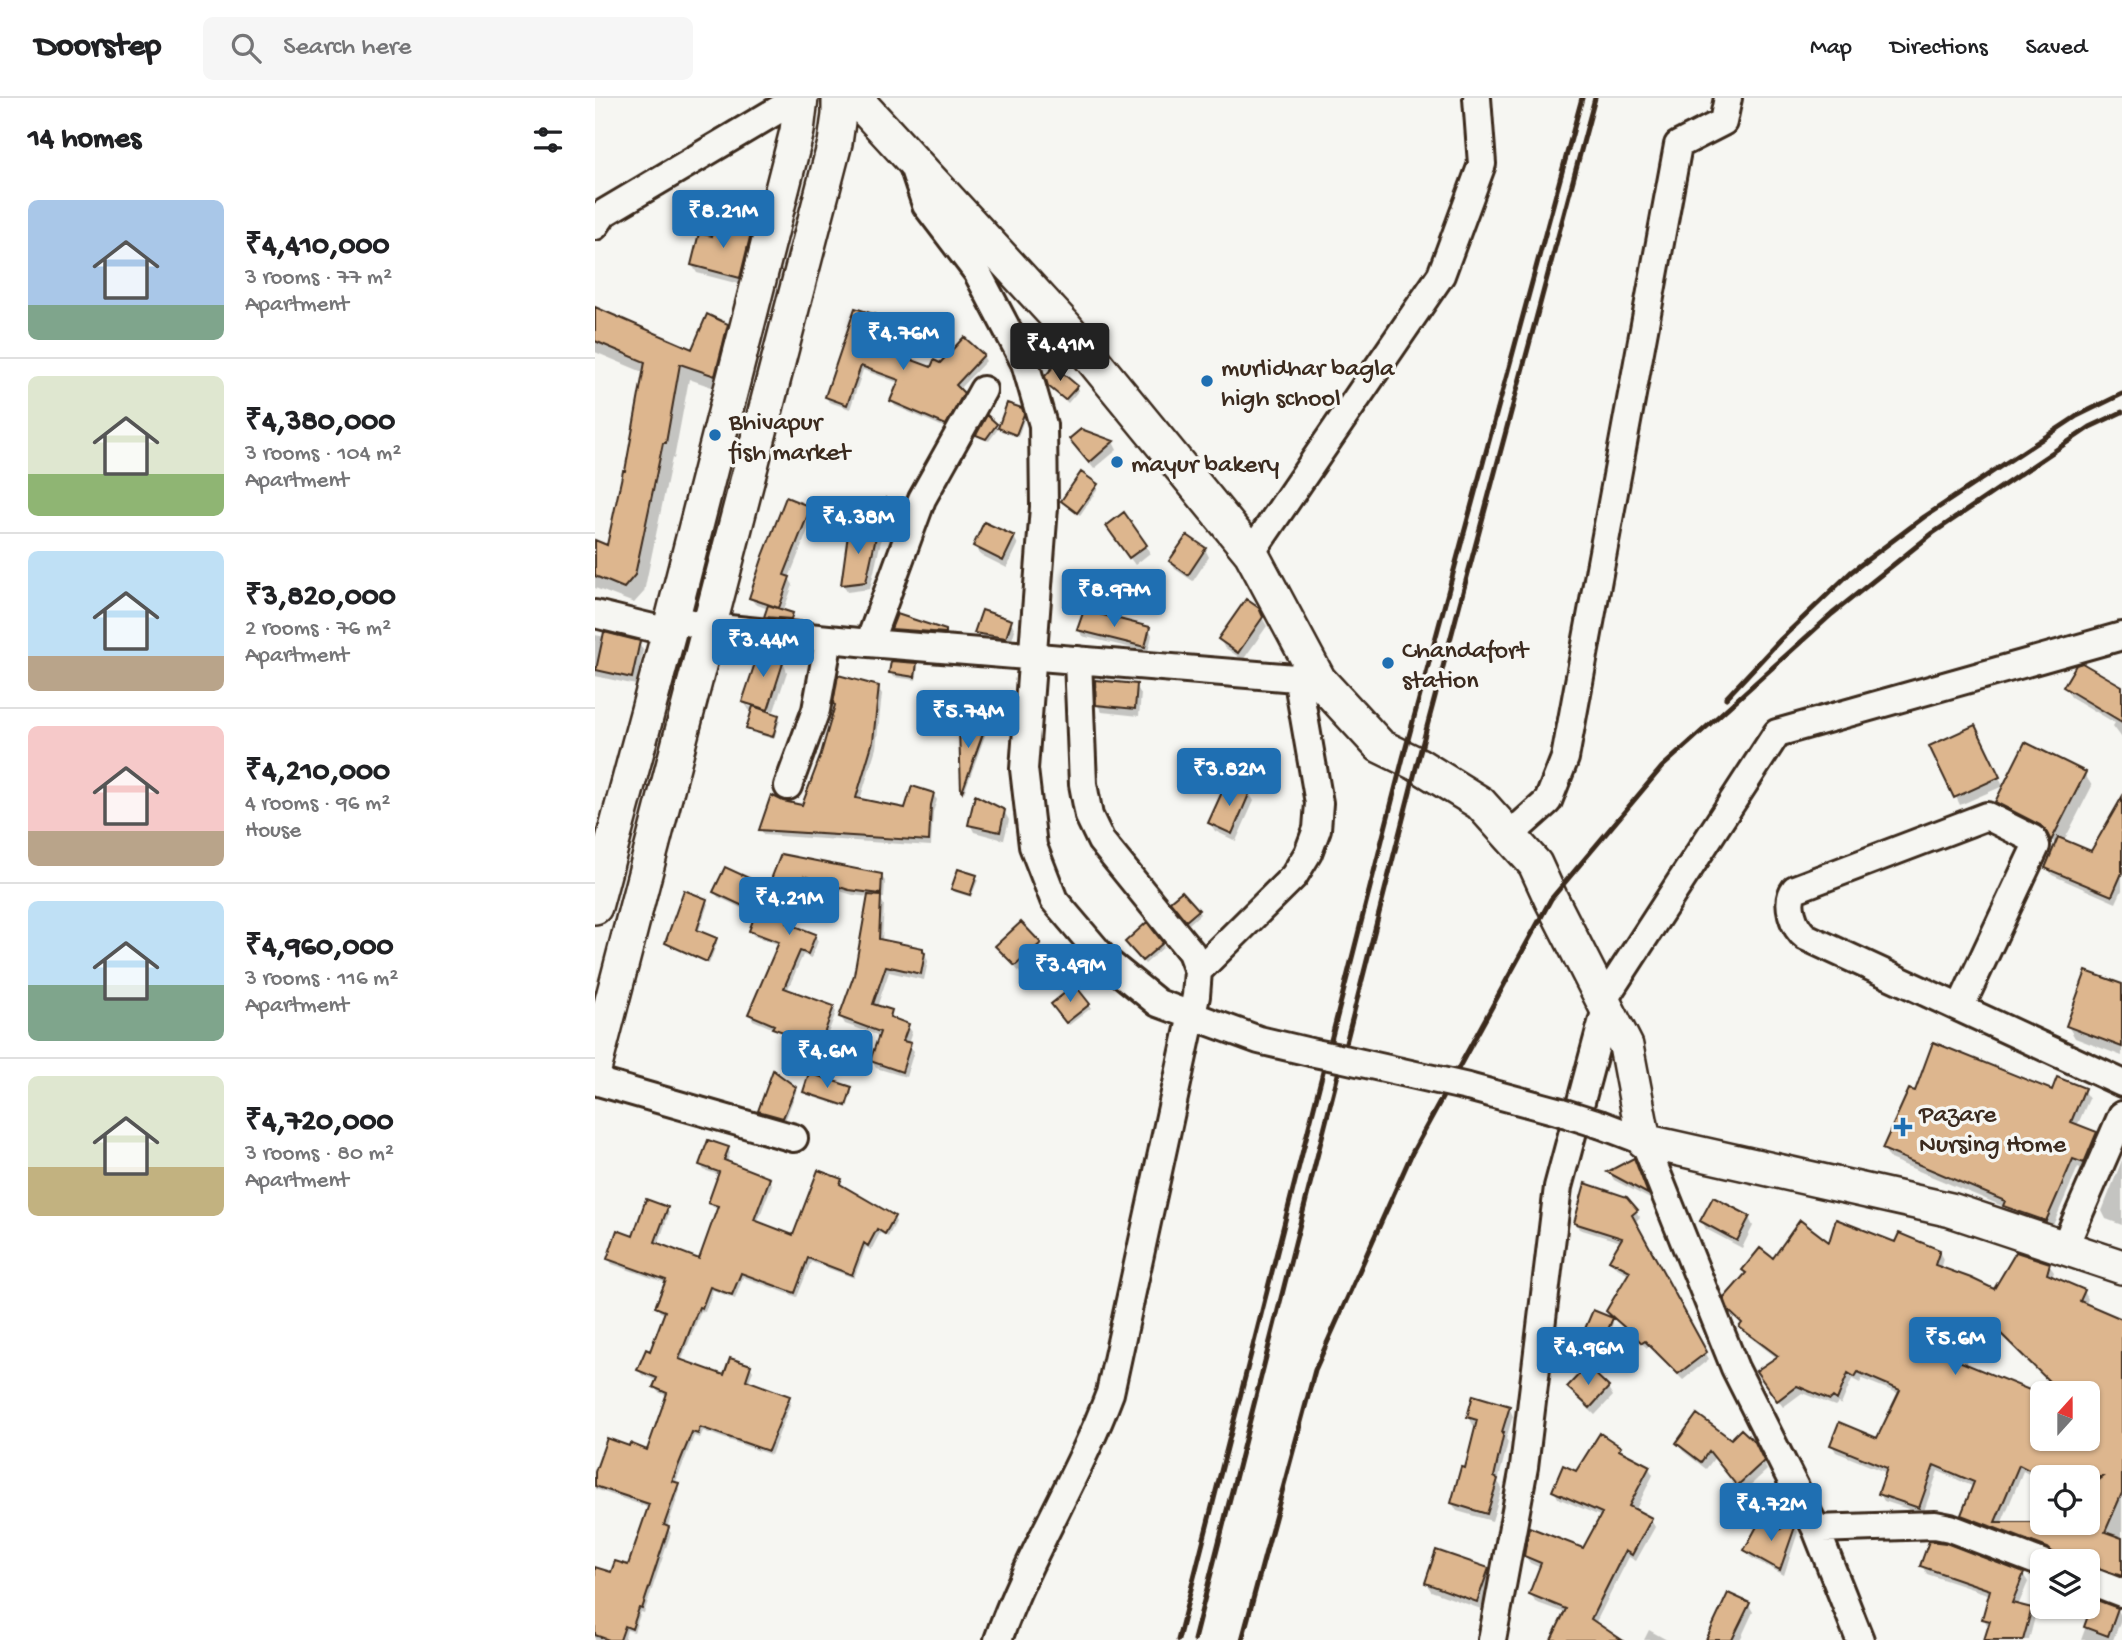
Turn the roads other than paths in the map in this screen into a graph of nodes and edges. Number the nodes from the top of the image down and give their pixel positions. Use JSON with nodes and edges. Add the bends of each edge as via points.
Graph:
{"nodes":[{"id":1,"x":800,"y":98,"type":"edge"},
{"id":2,"x":839,"y":98,"type":"edge"},
{"id":3,"x":855,"y":98,"type":"edge"},
{"id":4,"x":1478,"y":98,"type":"edge"},
{"id":5,"x":1728,"y":98,"type":"edge"},
{"id":6,"x":909,"y":155,"type":"junction"},
{"id":7,"x":595,"y":226,"type":"edge"},
{"id":8,"x":983,"y":390,"type":"dead end"},
{"id":9,"x":1251,"y":553,"type":"junction"},
{"id":10,"x":595,"y":614,"type":"edge"},
{"id":11,"x":670,"y":625,"type":"junction"},
{"id":12,"x":709,"y":627,"type":"junction"},
{"id":13,"x":2122,"y":636,"type":"edge"},
{"id":14,"x":829,"y":639,"type":"junction"},
{"id":15,"x":869,"y":643,"type":"junction"},
{"id":16,"x":1032,"y":656,"type":"junction"},
{"id":17,"x":1077,"y":660,"type":"junction"},
{"id":18,"x":1308,"y":678,"type":"junction"},
{"id":19,"x":787,"y":786,"type":"dead end"},
{"id":20,"x":1510,"y":835,"type":"junction"},
{"id":21,"x":595,"y":907,"type":"edge"},
{"id":22,"x":1198,"y":971,"type":"junction"},
{"id":23,"x":1605,"y":1005,"type":"junction"},
{"id":24,"x":1960,"y":1009,"type":"junction"},
{"id":25,"x":1192,"y":1015,"type":"junction"},
{"id":26,"x":595,"y":1066,"type":"edge"},
{"id":27,"x":595,"y":1081,"type":"edge"},
{"id":28,"x":2122,"y":1083,"type":"edge"},
{"id":29,"x":2122,"y":1115,"type":"edge"},
{"id":30,"x":794,"y":1138,"type":"dead end"},
{"id":31,"x":1644,"y":1141,"type":"junction"},
{"id":32,"x":2111,"y":1167,"type":"edge"},
{"id":33,"x":2064,"y":1248,"type":"junction"},
{"id":34,"x":2122,"y":1267,"type":"edge"},
{"id":35,"x":1816,"y":1529,"type":"junction"},
{"id":36,"x":2030,"y":1558,"type":"edge"},
{"id":37,"x":2100,"y":1585,"type":"edge"},
{"id":38,"x":2122,"y":1593,"type":"edge"},
{"id":39,"x":998,"y":1640,"type":"edge"},
{"id":40,"x":1492,"y":1640,"type":"edge"},
{"id":41,"x":1860,"y":1640,"type":"edge"}],
"edges":[{"from":1,"to":7,"type":"street","via":[[604,213]]},
{"from":1,"to":11,"type":"main road","via":[[797,131]]},
{"from":2,"to":12,"type":"main road","via":[[835,143]]},
{"from":3,"to":6,"type":"main road"},
{"from":4,"to":9,"type":"street","via":[[1482,164],[1441,275]]},
{"from":5,"to":20,"type":"street","via":[[1723,122],[1678,145],[1565,758],[1548,801]]},
{"from":6,"to":9,"type":"main road","via":[[1065,326]]},
{"from":6,"to":16,"type":"street","via":[[926,205],[977,272],[1025,363],[1043,425],[1044,507]]},
{"from":8,"to":15,"type":"street","via":[[922,499]]},
{"from":9,"to":18,"type":"main road"},
{"from":10,"to":11,"type":"street"},
{"from":11,"to":12,"type":"street"},
{"from":11,"to":21,"type":"main road"},
{"from":12,"to":14,"type":"street"},
{"from":12,"to":26,"type":"main road"},
{"from":13,"to":23,"type":"street","via":[[1777,733]]},
{"from":14,"to":15,"type":"street"},
{"from":14,"to":19,"type":"street","via":[[815,710]]},
{"from":15,"to":16,"type":"street"},
{"from":16,"to":17,"type":"street"},
{"from":16,"to":25,"type":"street","via":[[1024,769],[1033,846],[1054,900],[1105,960],[1158,1003]]},
{"from":17,"to":18,"type":"street"},
{"from":17,"to":22,"type":"street","via":[[1083,784],[1089,816],[1101,841],[1191,952]]},
{"from":18,"to":20,"type":"main road","via":[[1380,746],[1480,803]]},
{"from":18,"to":22,"type":"street","via":[[1319,803],[1317,829],[1308,853],[1294,876]]},
{"from":20,"to":23,"type":"main road","via":[[1535,864]]},
{"from":22,"to":25,"type":"street"},
{"from":23,"to":31,"type":"main road","via":[[1626,1046]]},
{"from":23,"to":40,"type":"street","via":[[1558,1187],[1524,1467]]},
{"from":24,"to":24,"type":"street","via":[[1802,934],[1790,904],[1792,893],[1987,816],[2033,839],[2036,846]]},
{"from":24,"to":28,"type":"street"},
{"from":25,"to":31,"type":"street","bridge":true,"via":[[1259,1041],[1468,1087],[1562,1112]]},
{"from":25,"to":39,"type":"street","via":[[1110,1394]]},
{"from":27,"to":30,"type":"street"},
{"from":29,"to":32,"type":"street"},
{"from":31,"to":33,"type":"main road","via":[[1951,1210]]},
{"from":31,"to":35,"type":"street","via":[[1735,1367]]},
{"from":32,"to":33,"type":"street"},
{"from":33,"to":34,"type":"main road"},
{"from":35,"to":36,"type":"street","via":[[1935,1525]]},
{"from":35,"to":41,"type":"street"},
{"from":37,"to":38,"type":"street"}]}
